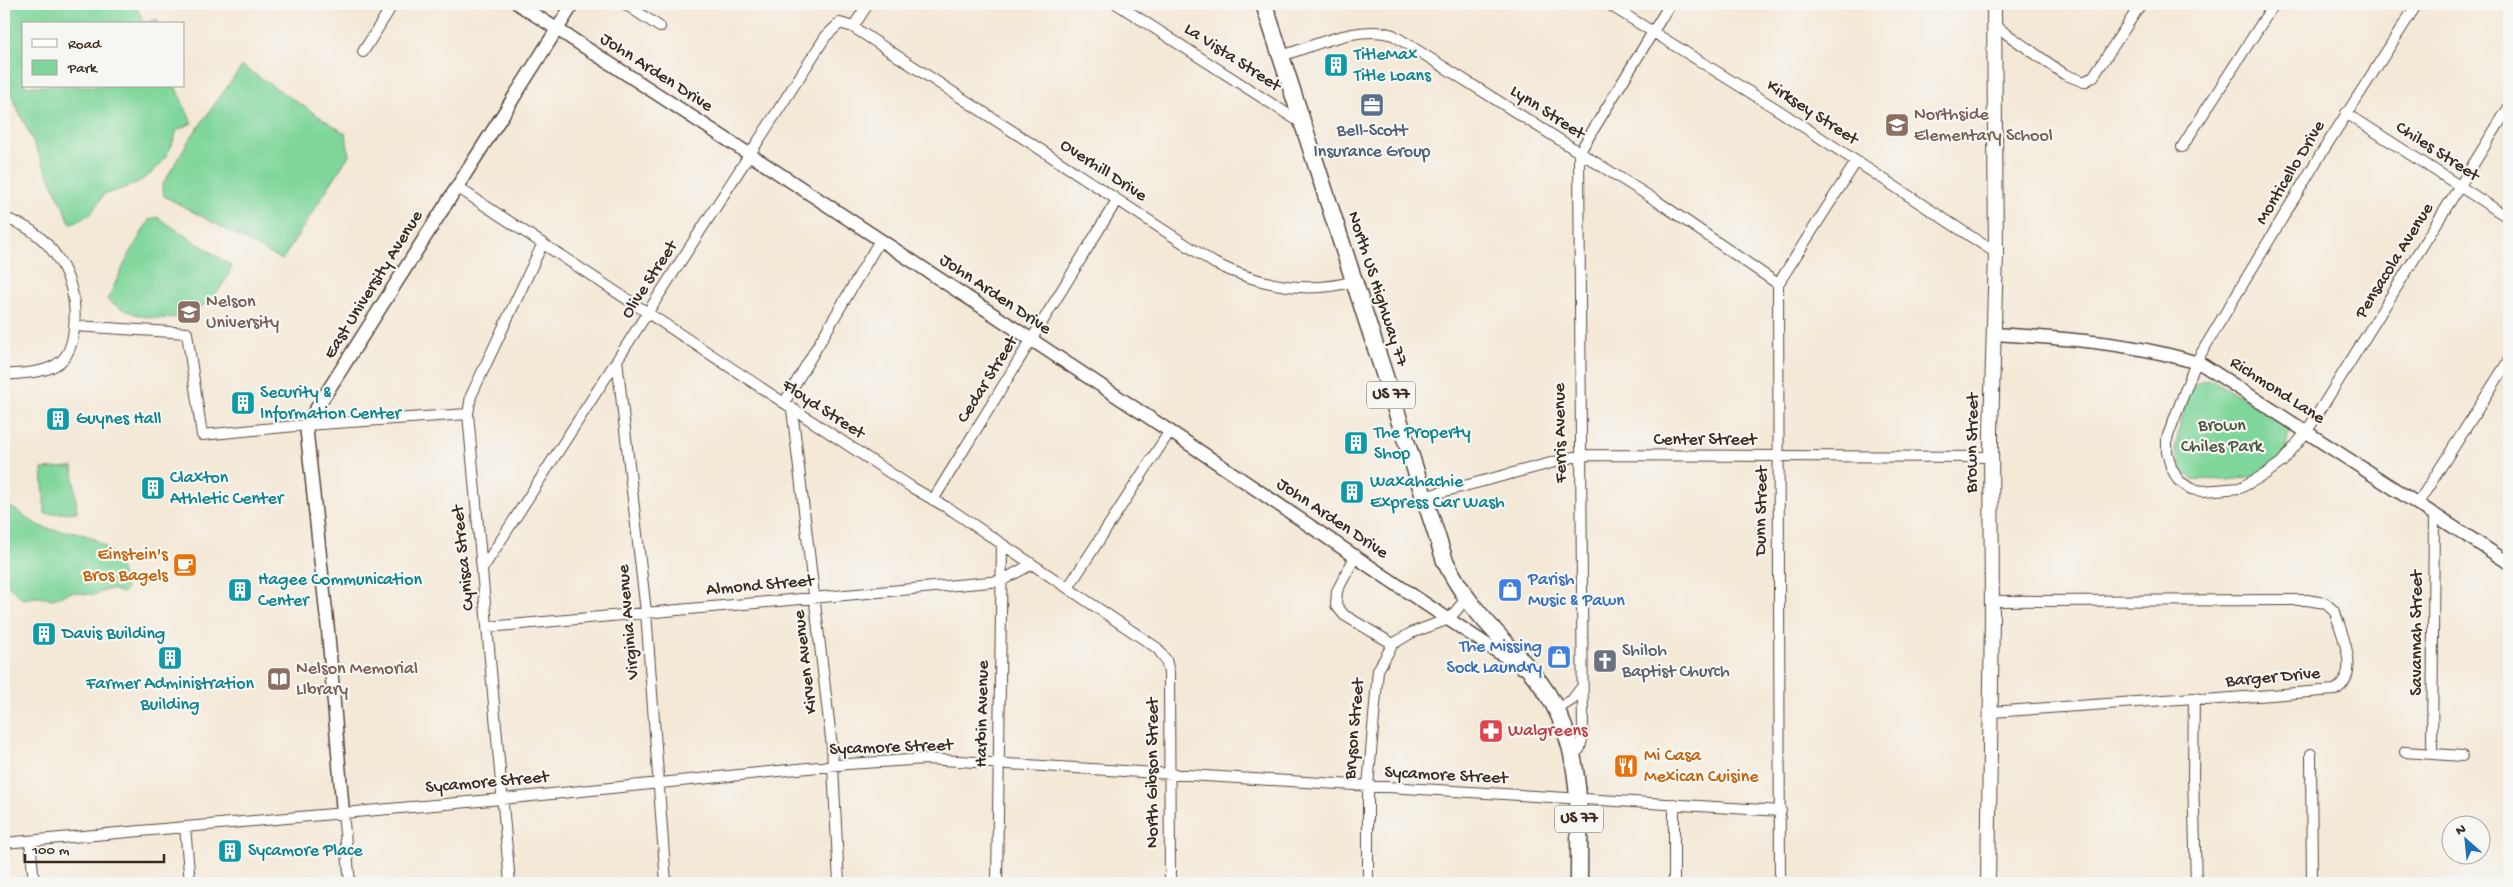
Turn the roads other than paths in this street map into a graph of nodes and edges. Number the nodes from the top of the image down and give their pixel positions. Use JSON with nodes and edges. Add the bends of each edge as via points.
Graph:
{"nodes":[{"id":1,"x":393,"y":4,"type":"edge"},
{"id":2,"x":518,"y":4,"type":"edge"},
{"id":3,"x":573,"y":4,"type":"edge"},
{"id":4,"x":625,"y":4,"type":"edge"},
{"id":5,"x":868,"y":4,"type":"edge"},
{"id":6,"x":1117,"y":4,"type":"edge"},
{"id":7,"x":1264,"y":4,"type":"edge"},
{"id":8,"x":1608,"y":4,"type":"edge"},
{"id":9,"x":1670,"y":4,"type":"edge"},
{"id":10,"x":1994,"y":4,"type":"edge"},
{"id":11,"x":2140,"y":4,"type":"edge"},
{"id":12,"x":2274,"y":4,"type":"edge"},
{"id":13,"x":2417,"y":4,"type":"edge"},
{"id":14,"x":1994,"y":25,"type":"junction"},
{"id":15,"x":660,"y":27,"type":"dead end"},
{"id":16,"x":853,"y":27,"type":"junction"},
{"id":17,"x":558,"y":29,"type":"junction"},
{"id":18,"x":1652,"y":32,"type":"junction"},
{"id":19,"x":363,"y":52,"type":"dead end"},
{"id":20,"x":1281,"y":56,"type":"junction"},
{"id":21,"x":2509,"y":107,"type":"edge"},
{"id":22,"x":2346,"y":114,"type":"junction"},
{"id":23,"x":1303,"y":124,"type":"junction"},
{"id":24,"x":2182,"y":147,"type":"dead end"},
{"id":25,"x":1579,"y":153,"type":"junction"},
{"id":26,"x":751,"y":155,"type":"junction"},
{"id":27,"x":1856,"y":162,"type":"junction"},
{"id":28,"x":2460,"y":186,"type":"junction"},
{"id":29,"x":457,"y":187,"type":"junction"},
{"id":30,"x":1117,"y":200,"type":"junction"},
{"id":31,"x":4,"y":218,"type":"edge"},
{"id":32,"x":2509,"y":218,"type":"edge"},
{"id":33,"x":880,"y":240,"type":"junction"},
{"id":34,"x":542,"y":245,"type":"junction"},
{"id":35,"x":1996,"y":253,"type":"junction"},
{"id":36,"x":1354,"y":282,"type":"junction"},
{"id":37,"x":1778,"y":284,"type":"junction"},
{"id":38,"x":647,"y":314,"type":"junction"},
{"id":39,"x":74,"y":326,"type":"junction"},
{"id":40,"x":1994,"y":334,"type":"junction"},
{"id":41,"x":1031,"y":341,"type":"junction"},
{"id":42,"x":617,"y":360,"type":"junction"},
{"id":43,"x":2509,"y":360,"type":"edge"},
{"id":44,"x":2196,"y":362,"type":"junction"},
{"id":45,"x":4,"y":375,"type":"edge"},
{"id":46,"x":788,"y":406,"type":"junction"},
{"id":47,"x":468,"y":414,"type":"junction"},
{"id":48,"x":306,"y":425,"type":"junction"},
{"id":49,"x":1170,"y":431,"type":"junction"},
{"id":50,"x":2306,"y":431,"type":"junction"},
{"id":51,"x":1581,"y":455,"type":"junction"},
{"id":52,"x":1780,"y":456,"type":"junction"},
{"id":53,"x":1992,"y":457,"type":"junction"},
{"id":54,"x":1423,"y":497,"type":"junction"},
{"id":55,"x":933,"y":500,"type":"junction"},
{"id":56,"x":2418,"y":503,"type":"junction"},
{"id":57,"x":2434,"y":514,"type":"junction"},
{"id":58,"x":1002,"y":544,"type":"junction"},
{"id":59,"x":1356,"y":555,"type":"junction"},
{"id":60,"x":2509,"y":563,"type":"edge"},
{"id":61,"x":1032,"y":564,"type":"junction"},
{"id":62,"x":481,"y":571,"type":"junction"},
{"id":63,"x":1001,"y":581,"type":"junction"},
{"id":64,"x":1068,"y":588,"type":"junction"},
{"id":65,"x":814,"y":597,"type":"junction"},
{"id":66,"x":1466,"y":599,"type":"junction"},
{"id":67,"x":1992,"y":601,"type":"junction"},
{"id":68,"x":646,"y":612,"type":"junction"},
{"id":69,"x":1449,"y":619,"type":"junction"},
{"id":70,"x":487,"y":627,"type":"junction"},
{"id":71,"x":1393,"y":644,"type":"junction"},
{"id":72,"x":1167,"y":663,"type":"joint"},
{"id":73,"x":1533,"y":674,"type":"junction"},
{"id":74,"x":1581,"y":688,"type":"junction"},
{"id":75,"x":2194,"y":698,"type":"junction"},
{"id":76,"x":1557,"y":709,"type":"junction"},
{"id":77,"x":1991,"y":712,"type":"junction"},
{"id":78,"x":2405,"y":752,"type":"dead end"},
{"id":79,"x":2311,"y":754,"type":"dead end"},
{"id":80,"x":2432,"y":754,"type":"junction"},
{"id":81,"x":1574,"y":755,"type":"junction"},
{"id":82,"x":2462,"y":756,"type":"dead end"},
{"id":83,"x":999,"y":764,"type":"junction"},
{"id":84,"x":833,"y":766,"type":"junction"},
{"id":85,"x":1170,"y":774,"type":"junction"},
{"id":86,"x":658,"y":782,"type":"junction"},
{"id":87,"x":1368,"y":787,"type":"junction"},
{"id":88,"x":502,"y":799,"type":"junction"},
{"id":89,"x":1578,"y":799,"type":"junction"},
{"id":90,"x":1674,"y":804,"type":"junction"},
{"id":91,"x":1781,"y":811,"type":"junction"},
{"id":92,"x":343,"y":813,"type":"junction"},
{"id":93,"x":185,"y":827,"type":"junction"},
{"id":94,"x":30,"y":841,"type":"junction"},
{"id":95,"x":4,"y":843,"type":"edge"},
{"id":96,"x":34,"y":883,"type":"edge"},
{"id":97,"x":190,"y":883,"type":"edge"},
{"id":98,"x":350,"y":883,"type":"edge"},
{"id":99,"x":510,"y":883,"type":"edge"},
{"id":100,"x":666,"y":883,"type":"edge"},
{"id":101,"x":839,"y":883,"type":"edge"},
{"id":102,"x":997,"y":883,"type":"edge"},
{"id":103,"x":1170,"y":883,"type":"edge"},
{"id":104,"x":1368,"y":883,"type":"edge"},
{"id":105,"x":1579,"y":883,"type":"edge"},
{"id":106,"x":1674,"y":883,"type":"edge"},
{"id":107,"x":1780,"y":883,"type":"edge"},
{"id":108,"x":1988,"y":883,"type":"edge"},
{"id":109,"x":2196,"y":883,"type":"edge"},
{"id":110,"x":2312,"y":883,"type":"edge"}],
"edges":[{"from":1,"to":19,"type":"street"},
{"from":2,"to":17,"type":"street","name":"John Arden Drive"},
{"from":3,"to":17,"type":"street","name":"East University Avenue"},
{"from":4,"to":15,"type":"street"},
{"from":5,"to":16,"type":"street"},
{"from":6,"to":23,"type":"street","name":"La Vista Street"},
{"from":7,"to":20,"type":"main road","name":"North US Highway 77","number":"US 77"},
{"from":8,"to":18,"type":"street","name":"Kirksey Street"},
{"from":9,"to":18,"type":"street"},
{"from":10,"to":14,"type":"main road","name":"Brown Street"},
{"from":11,"to":14,"type":"street","via":[[2093,77],[2084,82],[2064,74]]},
{"from":12,"to":24,"type":"street"},
{"from":13,"to":22,"type":"street","name":"Monticello Drive"},
{"from":14,"to":35,"type":"main road","name":"Brown Street"},
{"from":16,"to":26,"type":"street","name":"Olive Street","via":[[840,23],[826,36]]},
{"from":16,"to":30,"type":"street","name":"Overhill Drive"},
{"from":17,"to":26,"type":"street","name":"John Arden Drive"},
{"from":17,"to":29,"type":"street","name":"East University Avenue"},
{"from":18,"to":25,"type":"street"},
{"from":18,"to":27,"type":"street","name":"Kirksey Street"},
{"from":20,"to":23,"type":"main road","name":"North US Highway 77","number":"US 77"},
{"from":20,"to":25,"type":"street","name":"Lynn Street","via":[[1361,33],[1384,32]]},
{"from":21,"to":28,"type":"street","name":"Pensacola Avenue"},
{"from":22,"to":28,"type":"street","name":"Chiles Street"},
{"from":22,"to":44,"type":"street","name":"Monticello Drive"},
{"from":23,"to":36,"type":"main road","name":"North US Highway 77","number":"US 77"},
{"from":25,"to":37,"type":"street","name":"Lynn Street"},
{"from":25,"to":51,"type":"street","name":"Ferris Avenue"},
{"from":26,"to":33,"type":"street","name":"John Arden Drive"},
{"from":26,"to":38,"type":"street","name":"Olive Street"},
{"from":27,"to":35,"type":"street","name":"Kirksey Street"},
{"from":27,"to":37,"type":"street"},
{"from":28,"to":32,"type":"street","name":"Chiles Street"},
{"from":28,"to":50,"type":"street","name":"Pensacola Avenue"},
{"from":29,"to":34,"type":"street","name":"Floyd Street"},
{"from":29,"to":48,"type":"street","name":"East University Avenue"},
{"from":30,"to":36,"type":"street","name":"Overhill Drive","via":[[1214,263],[1237,273],[1286,287],[1308,289]]},
{"from":30,"to":41,"type":"street","name":"Cedar Street"},
{"from":31,"to":39,"type":"street","via":[[41,237],[64,267],[74,299]]},
{"from":33,"to":41,"type":"street","name":"John Arden Drive"},
{"from":33,"to":46,"type":"street"},
{"from":34,"to":38,"type":"street","name":"Floyd Street"},
{"from":34,"to":47,"type":"street","name":"Cynisca Street","via":[[471,396]]},
{"from":35,"to":40,"type":"main road","name":"Brown Street"},
{"from":36,"to":54,"type":"main road","name":"North US Highway 77","number":"US 77"},
{"from":37,"to":52,"type":"street","name":"Dunn Street"},
{"from":38,"to":42,"type":"street","name":"Olive Street"},
{"from":38,"to":46,"type":"street","name":"Floyd Street"},
{"from":39,"to":45,"type":"street","via":[[71,346],[59,363],[40,371]]},
{"from":39,"to":48,"type":"street","via":[[187,333],[202,435]]},
{"from":40,"to":44,"type":"street","name":"Richmond Lane","via":[[2048,337],[2179,356]]},
{"from":40,"to":53,"type":"main road","name":"Brown Street"},
{"from":41,"to":49,"type":"street","name":"John Arden Drive"},
{"from":41,"to":55,"type":"street","name":"Cedar Street"},
{"from":42,"to":62,"type":"street","name":"Olive Street"},
{"from":42,"to":68,"type":"street","name":"Virginia Avenue"},
{"from":43,"to":56,"type":"street"},
{"from":44,"to":50,"type":"street","name":"Richmond Lane"},
{"from":44,"to":50,"type":"street","name":"Monticello Drive","via":[[2167,438],[2171,467],[2178,480],[2191,489],[2222,490],[2248,484],[2282,462]]},
{"from":46,"to":55,"type":"street","name":"Floyd Street"},
{"from":46,"to":65,"type":"street","name":"Kirven Avenue"},
{"from":47,"to":48,"type":"street"},
{"from":47,"to":62,"type":"street","name":"Cynisca Street"},
{"from":48,"to":92,"type":"street","via":[[326,607]]},
{"from":49,"to":59,"type":"street","name":"John Arden Drive"},
{"from":49,"to":64,"type":"street"},
{"from":50,"to":56,"type":"street","name":"Richmond Lane"},
{"from":51,"to":52,"type":"street","name":"Center Street"},
{"from":51,"to":54,"type":"street","name":"Center Street"},
{"from":51,"to":74,"type":"street","name":"Ferris Avenue"},
{"from":52,"to":53,"type":"street","name":"Center Street"},
{"from":52,"to":91,"type":"street","name":"Dunn Street"},
{"from":53,"to":67,"type":"main road","name":"Brown Street"},
{"from":54,"to":66,"type":"main road","name":"North US Highway 77","number":"US 77","via":[[1445,562]]},
{"from":55,"to":58,"type":"street","name":"Floyd Street"},
{"from":56,"to":57,"type":"street","name":"Richmond Lane"},
{"from":57,"to":60,"type":"street","name":"Richmond Lane"},
{"from":57,"to":80,"type":"street","name":"Savannah Street"},
{"from":58,"to":61,"type":"street","name":"Floyd Street"},
{"from":58,"to":63,"type":"street","name":"Harbin Avenue"},
{"from":59,"to":69,"type":"street","name":"John Arden Drive"},
{"from":59,"to":71,"type":"street","via":[[1337,591],[1336,604],[1344,614]]},
{"from":61,"to":63,"type":"street","name":"Almond Street"},
{"from":61,"to":64,"type":"street","name":"Floyd Street"},
{"from":62,"to":70,"type":"street","name":"Cynisca Street"},
{"from":63,"to":65,"type":"street","name":"Almond Street"},
{"from":63,"to":83,"type":"street","name":"Harbin Avenue"},
{"from":64,"to":72,"type":"street","name":"Floyd Street","via":[[1157,648]]},
{"from":65,"to":68,"type":"street","name":"Almond Street"},
{"from":65,"to":84,"type":"street","name":"Kirven Avenue"},
{"from":66,"to":69,"type":"street"},
{"from":66,"to":73,"type":"main road","name":"North US Highway 77","number":"US 77"},
{"from":67,"to":75,"type":"street","name":"Barger Drive","via":[[2307,600],[2332,607],[2348,654],[2348,674],[2336,690],[2205,700]]},
{"from":67,"to":77,"type":"main road","name":"Brown Street"},
{"from":68,"to":70,"type":"street","name":"Almond Street"},
{"from":68,"to":86,"type":"street","name":"Virginia Avenue"},
{"from":69,"to":71,"type":"street","via":[[1411,633]]},
{"from":69,"to":73,"type":"street"},
{"from":70,"to":88,"type":"street","name":"Cynisca Street"},
{"from":71,"to":87,"type":"street","name":"Bryson Street","via":[[1378,670]]},
{"from":72,"to":85,"type":"street","name":"North Gibson Street"},
{"from":73,"to":76,"type":"main road","name":"North US Highway 77","number":"US 77"},
{"from":74,"to":76,"type":"street","via":[[1572,700]]},
{"from":74,"to":81,"type":"street","name":"Ferris Avenue","via":[[1583,741]]},
{"from":75,"to":77,"type":"street","name":"Barger Drive"},
{"from":75,"to":109,"type":"street"},
{"from":76,"to":81,"type":"main road","name":"North US Highway 77","number":"US 77"},
{"from":77,"to":108,"type":"main road","name":"Brown Street"},
{"from":78,"to":80,"type":"street"},
{"from":79,"to":110,"type":"street"},
{"from":80,"to":82,"type":"street"},
{"from":81,"to":89,"type":"main road","name":"Ferris Avenue","number":"US 77"},
{"from":83,"to":84,"type":"street","name":"Sycamore Street","via":[[926,759]]},
{"from":83,"to":85,"type":"street","name":"Sycamore Street"},
{"from":83,"to":102,"type":"street","name":"Harbin Avenue"},
{"from":84,"to":86,"type":"street","name":"Sycamore Street"},
{"from":84,"to":101,"type":"street","name":"Kirven Avenue"},
{"from":85,"to":87,"type":"street","name":"Sycamore Street"},
{"from":85,"to":103,"type":"street","name":"North Gibson Street"},
{"from":86,"to":88,"type":"street","name":"Sycamore Street"},
{"from":86,"to":100,"type":"street","name":"Virginia Avenue"},
{"from":87,"to":89,"type":"street","name":"Sycamore Street"},
{"from":87,"to":104,"type":"street","name":"Bryson Street"},
{"from":88,"to":92,"type":"street","name":"Sycamore Street"},
{"from":88,"to":99,"type":"street","name":"Cynisca Street"},
{"from":89,"to":90,"type":"street","name":"Sycamore Street"},
{"from":89,"to":105,"type":"main road","name":"Ferris Avenue","number":"US 77"},
{"from":90,"to":91,"type":"street","name":"Sycamore Street"},
{"from":90,"to":106,"type":"street"},
{"from":91,"to":107,"type":"street","name":"Dunn Street"},
{"from":92,"to":93,"type":"street","name":"Sycamore Street"},
{"from":92,"to":98,"type":"street"},
{"from":93,"to":94,"type":"street","name":"Sycamore Street"},
{"from":93,"to":97,"type":"street"},
{"from":94,"to":95,"type":"street","name":"Sycamore Street"},
{"from":94,"to":96,"type":"street"}]}
